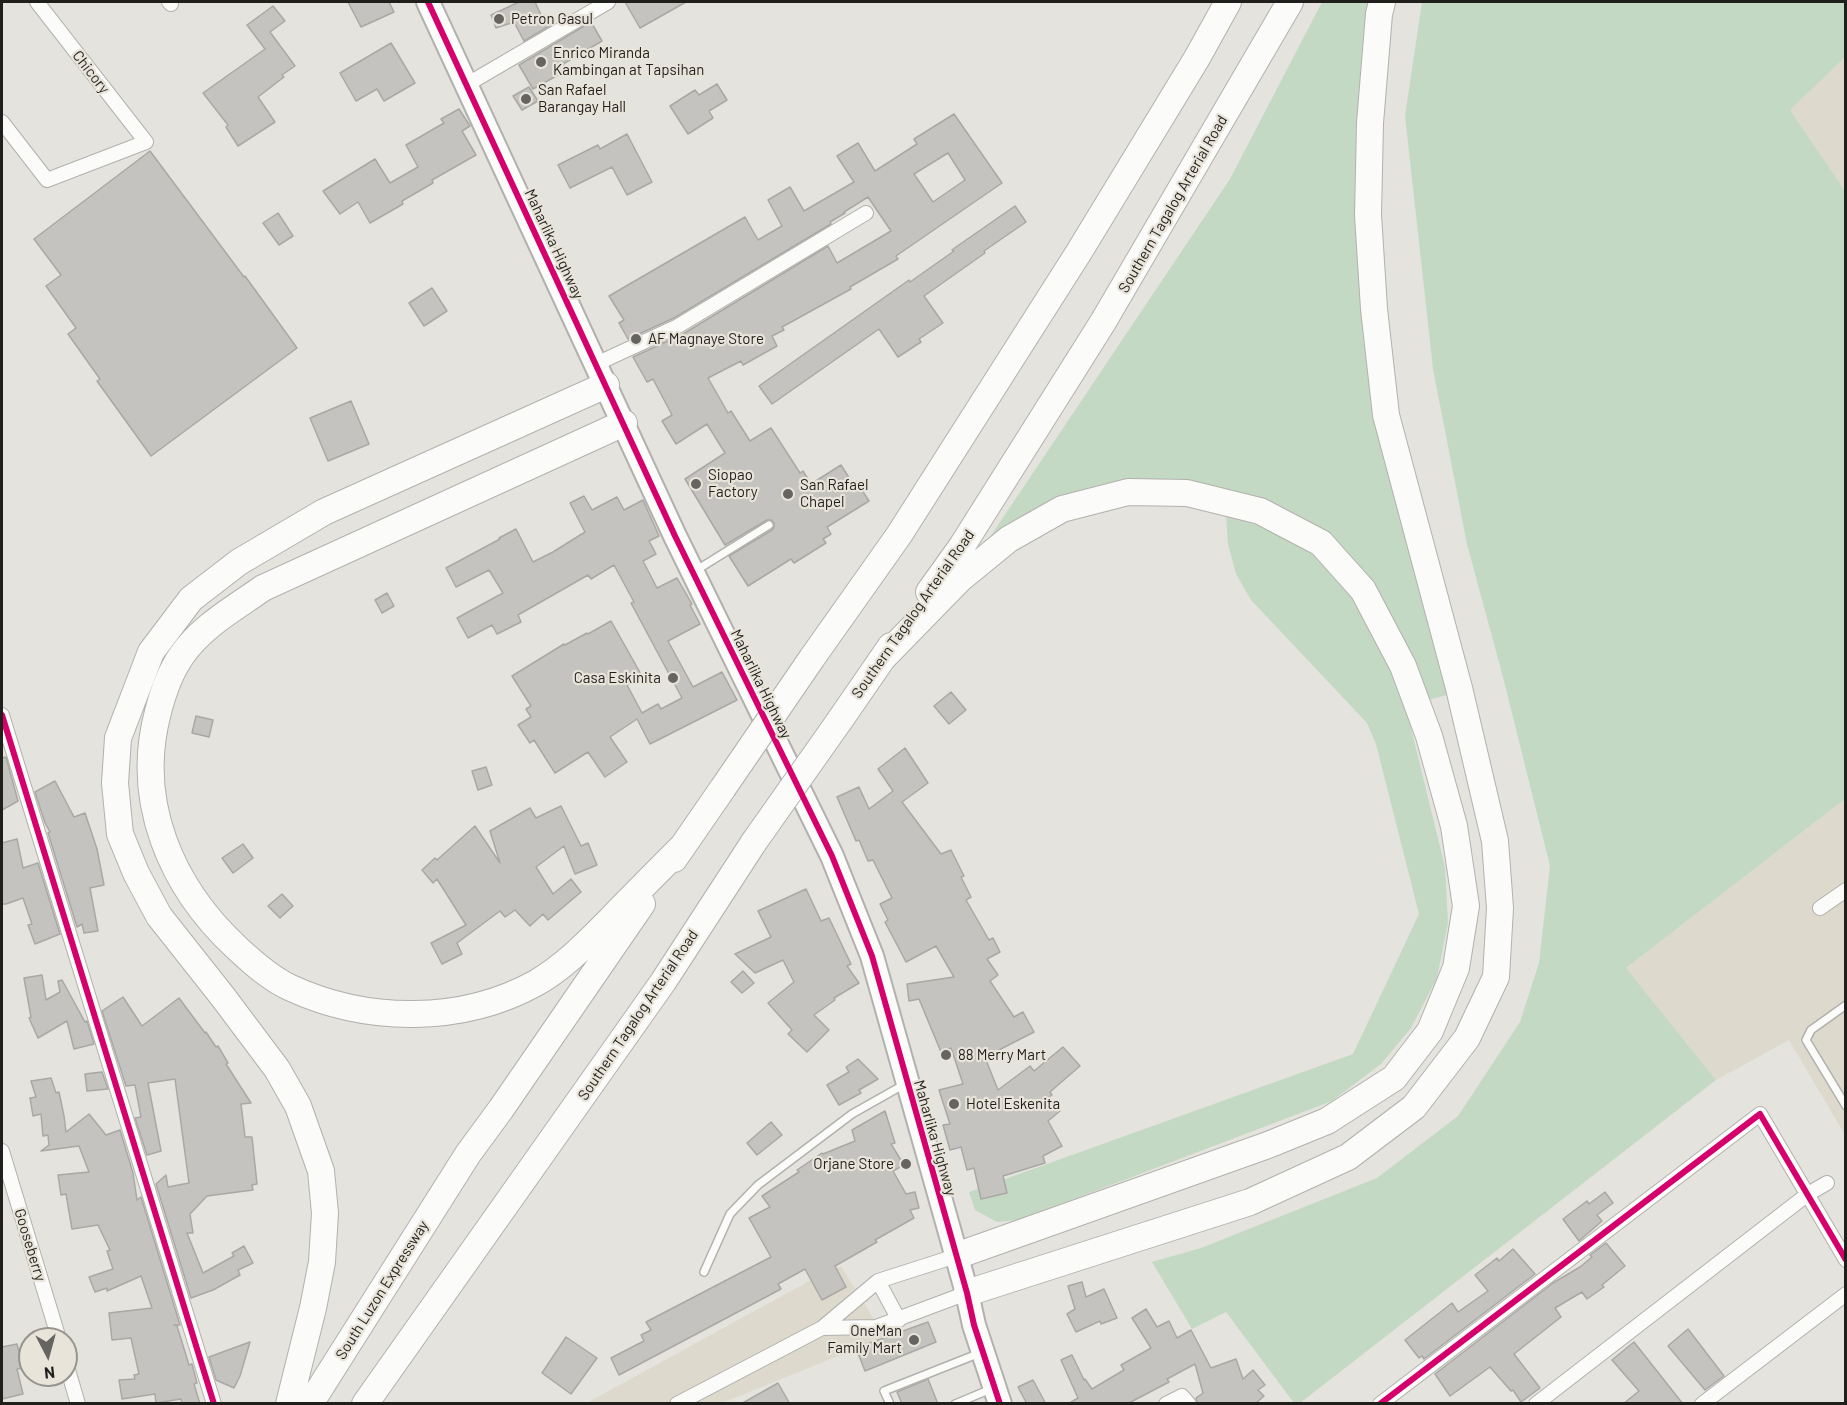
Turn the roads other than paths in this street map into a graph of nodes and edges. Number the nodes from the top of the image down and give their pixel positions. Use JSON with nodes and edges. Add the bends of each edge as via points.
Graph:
{"nodes":[{"id":1,"x":36,"y":2,"type":"edge"},
{"id":2,"x":428,"y":2,"type":"edge"},
{"id":3,"x":608,"y":2,"type":"edge"},
{"id":4,"x":1228,"y":2,"type":"edge"},
{"id":5,"x":1290,"y":2,"type":"edge"},
{"id":6,"x":1382,"y":2,"type":"edge"},
{"id":7,"x":466,"y":85,"type":"junction"},
{"id":8,"x":2,"y":122,"type":"edge"},
{"id":9,"x":866,"y":213,"type":"dead end"},
{"id":10,"x":601,"y":375,"type":"junction"},
{"id":11,"x":624,"y":423,"type":"junction"},
{"id":12,"x":769,"y":525,"type":"dead end"},
{"id":13,"x":693,"y":572,"type":"junction"},
{"id":14,"x":881,"y":660,"type":"junction"},
{"id":15,"x":2,"y":715,"type":"edge"},
{"id":16,"x":683,"y":846,"type":"junction"},
{"id":17,"x":1845,"y":890,"type":"edge"},
{"id":18,"x":1820,"y":908,"type":"dead end"},
{"id":19,"x":1845,"y":1005,"type":"edge"},
{"id":20,"x":907,"y":1083,"type":"junction"},
{"id":21,"x":1845,"y":1106,"type":"edge"},
{"id":22,"x":2,"y":1151,"type":"edge"},
{"id":23,"x":1827,"y":1183,"type":"dead end"},
{"id":24,"x":1808,"y":1194,"type":"junction"},
{"id":25,"x":956,"y":1256,"type":"junction"},
{"id":26,"x":1845,"y":1260,"type":"edge"},
{"id":27,"x":704,"y":1272,"type":"dead end"},
{"id":28,"x":878,"y":1281,"type":"junction"},
{"id":29,"x":967,"y":1293,"type":"junction"},
{"id":30,"x":1845,"y":1294,"type":"edge"},
{"id":31,"x":899,"y":1320,"type":"junction"},
{"id":32,"x":55,"y":1327,"type":"edge"},
{"id":33,"x":822,"y":1328,"type":"junction"},
{"id":34,"x":983,"y":1352,"type":"junction"},
{"id":35,"x":73,"y":1387,"type":"edge"},
{"id":36,"x":997,"y":1396,"type":"edge"},
{"id":37,"x":681,"y":1402,"type":"edge"},
{"id":38,"x":78,"y":1404,"type":"edge"},
{"id":39,"x":214,"y":1404,"type":"edge"},
{"id":40,"x":289,"y":1404,"type":"edge"},
{"id":41,"x":310,"y":1404,"type":"edge"},
{"id":42,"x":365,"y":1404,"type":"edge"},
{"id":43,"x":890,"y":1404,"type":"edge"},
{"id":44,"x":955,"y":1404,"type":"edge"},
{"id":45,"x":1166,"y":1404,"type":"edge"},
{"id":46,"x":1189,"y":1404,"type":"edge"},
{"id":47,"x":1380,"y":1404,"type":"edge"},
{"id":48,"x":1536,"y":1404,"type":"edge"},
{"id":49,"x":1702,"y":1404,"type":"edge"}],
"edges":[{"from":1,"to":8,"type":"street","name":"Chicory","via":[[146,142],[47,180]]},
{"from":2,"to":7,"type":"highway","name":"Maharlika Highway"},
{"from":3,"to":7,"type":"street"},
{"from":4,"to":16,"type":"highway","bridge":true,"via":[[1073,262],[899,535]]},
{"from":5,"to":14,"type":"highway","name":"Southern Tagalog Arterial Road","via":[[1104,322],[962,546]]},
{"from":6,"to":29,"type":"highway","via":[[1370,123],[1368,215],[1379,356],[1386,414],[1495,841],[1500,908],[1496,977],[1467,1038],[1413,1107],[1348,1158],[1250,1202]]},
{"from":7,"to":10,"type":"highway","name":"Maharlika Highway"},
{"from":9,"to":10,"type":"street"},
{"from":10,"to":11,"type":"highway","name":"Maharlika Highway"},
{"from":10,"to":40,"type":"highway","via":[[324,512],[239,562],[191,599],[150,652],[117,738],[115,783],[120,834],[136,873],[159,916],[276,1069],[298,1106],[321,1171],[326,1213],[322,1262]]},
{"from":11,"to":13,"type":"highway","name":"Maharlika Highway"},
{"from":11,"to":16,"type":"highway","via":[[263,588],[214,623],[182,656],[162,697],[149,762],[154,812],[168,854],[192,895],[217,930],[251,962],[289,987],[327,1001],[383,1013],[447,1012],[477,1006],[536,983],[570,960]]},
{"from":12,"to":13,"type":"lane"},
{"from":13,"to":20,"type":"highway","name":"Maharlika Highway","via":[[832,856],[872,956]]},
{"from":14,"to":25,"type":"highway","via":[[960,579],[1009,539],[1062,509],[1128,492],[1187,493],[1260,511],[1321,543],[1363,590],[1403,666],[1429,736],[1454,826],[1466,906],[1456,968],[1430,1031],[1394,1078],[1327,1121],[1278,1141]]},
{"from":14,"to":42,"type":"highway","name":"Southern Tagalog Arterial Road","bridge":true,"via":[[754,842],[663,982]]},
{"from":15,"to":39,"type":"street"},
{"from":16,"to":41,"type":"highway","name":"South Luzon Expressway","via":[[453,1176]]},
{"from":17,"to":18,"type":"street"},
{"from":19,"to":21,"type":"lane","via":[[1811,1030],[1806,1040]]},
{"from":20,"to":25,"type":"highway","name":"Maharlika Highway"},
{"from":20,"to":27,"type":"lane","via":[[852,1114],[758,1185],[730,1214]]},
{"from":22,"to":32,"type":"street","name":"Gooseberry"},
{"from":23,"to":24,"type":"street"},
{"from":24,"to":26,"type":"street"},
{"from":24,"to":47,"type":"street","via":[[1760,1114]]},
{"from":24,"to":48,"type":"street"},
{"from":25,"to":28,"type":"street"},
{"from":25,"to":29,"type":"highway","name":"Maharlika Highway"},
{"from":28,"to":31,"type":"street"},
{"from":28,"to":33,"type":"street"},
{"from":29,"to":31,"type":"street"},
{"from":29,"to":34,"type":"highway","name":"Maharlika Highway"},
{"from":30,"to":49,"type":"street"},
{"from":31,"to":33,"type":"street","via":[[876,1327]]},
{"from":33,"to":37,"type":"street"},
{"from":34,"to":36,"type":"highway","name":"Maharlika Highway"},
{"from":34,"to":43,"type":"lane","via":[[884,1391]]},
{"from":35,"to":38,"type":"street"},
{"from":36,"to":44,"type":"lane"},
{"from":45,"to":46,"type":"street","via":[[1182,1396]]}]}
